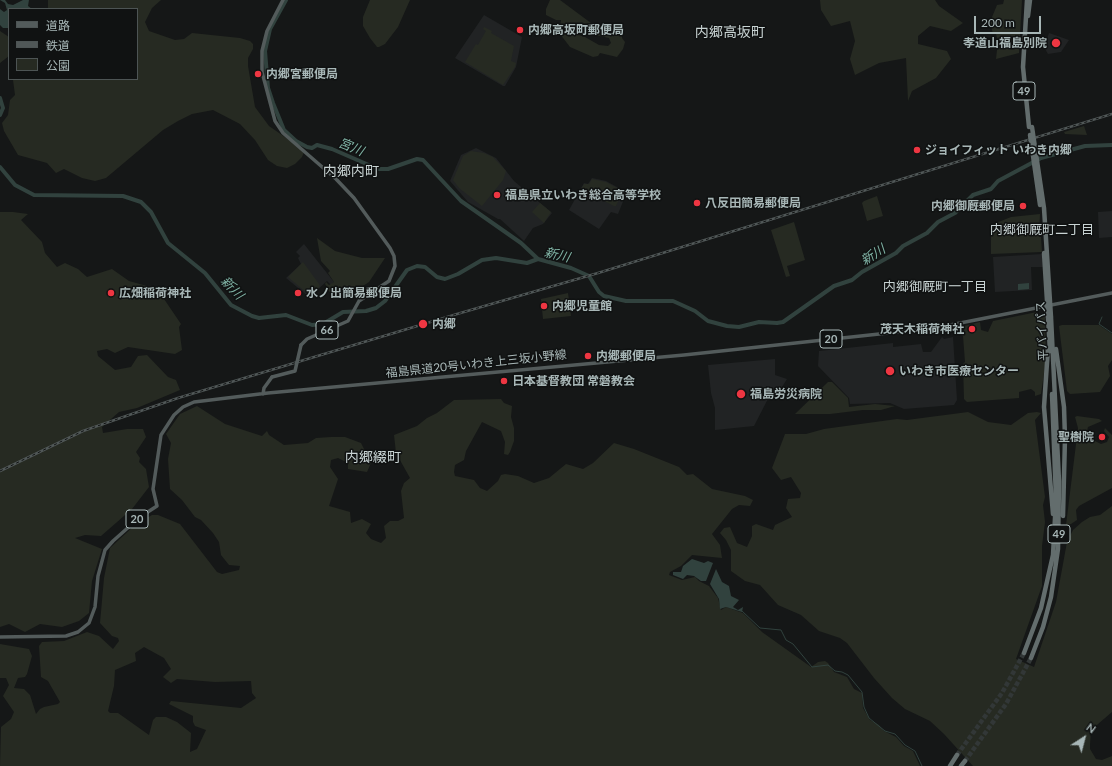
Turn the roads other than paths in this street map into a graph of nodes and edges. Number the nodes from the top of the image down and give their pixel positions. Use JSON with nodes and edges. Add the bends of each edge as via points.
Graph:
{"nodes":[{"id":1,"x":283,"y":0,"type":"edge"},
{"id":2,"x":1027,"y":0,"type":"edge"},
{"id":3,"x":1030,"y":0,"type":"edge"},
{"id":4,"x":1030,"y":127,"type":"junction"},
{"id":5,"x":1112,"y":293,"type":"edge"},
{"id":6,"x":1050,"y":318,"type":"junction"},
{"id":7,"x":263,"y":394,"type":"junction"},
{"id":8,"x":1054,"y":407,"type":"junction"},
{"id":9,"x":1051,"y":564,"type":"junction"},
{"id":10,"x":1051,"y":597,"type":"junction"},
{"id":11,"x":0,"y":637,"type":"edge"},
{"id":12,"x":1024,"y":653,"type":"tunnel mouth"},
{"id":13,"x":1031,"y":658,"type":"tunnel mouth"},
{"id":14,"x":956,"y":756,"type":"tunnel mouth"},
{"id":15,"x":965,"y":761,"type":"tunnel mouth"},
{"id":16,"x":950,"y":766,"type":"edge"},
{"id":17,"x":961,"y":766,"type":"edge"}],
"edges":[{"from":1,"to":7,"type":"main road","number":"66","bridge":true,"via":[[266,31],[262,51],[264,81],[276,125],[352,196],[389,246],[395,260],[395,269],[389,281],[363,298],[347,322],[307,339],[301,345],[295,371],[272,377]]},
{"from":2,"to":4,"type":"highway","name":"平バイパス","number":"49","via":[[1023,68]]},
{"from":3,"to":4,"type":"highway","name":"平バイパス","number":"49","via":[[1026,68]]},
{"from":4,"to":6,"type":"highway","name":"平バイパス","number":"49","bridge":true,"via":[[1044,208]]},
{"from":5,"to":7,"type":"main road","name":"福島県道20号いわき上三坂小野線","number":"20","via":[[935,328],[684,355]]},
{"from":6,"to":8,"type":"highway","name":"平バイパス","number":"49"},
{"from":6,"to":9,"type":"highway","via":[[1044,407],[1052,498]]},
{"from":6,"to":10,"type":"highway","via":[[1064,407],[1066,445],[1060,548]]},
{"from":7,"to":11,"type":"main road","name":"福島県道20号いわき上三坂小野線","number":"20","via":[[194,402],[179,410],[167,424],[160,439],[154,476],[153,494],[157,506],[113,540],[106,550],[98,576],[94,613],[85,627],[66,636]]},
{"from":8,"to":9,"type":"highway","name":"平バイパス","number":"49","via":[[1056,499]]},
{"from":8,"to":10,"type":"highway","name":"平バイパス","number":"49","via":[[1060,521]]},
{"from":9,"to":12,"type":"highway","name":"平バイパス","number":"49","via":[[1038,618]]},
{"from":10,"to":13,"type":"highway","name":"平バイパス","number":"49","via":[[1043,628]]},
{"from":14,"to":16,"type":"highway"},
{"from":15,"to":17,"type":"highway"}]}
